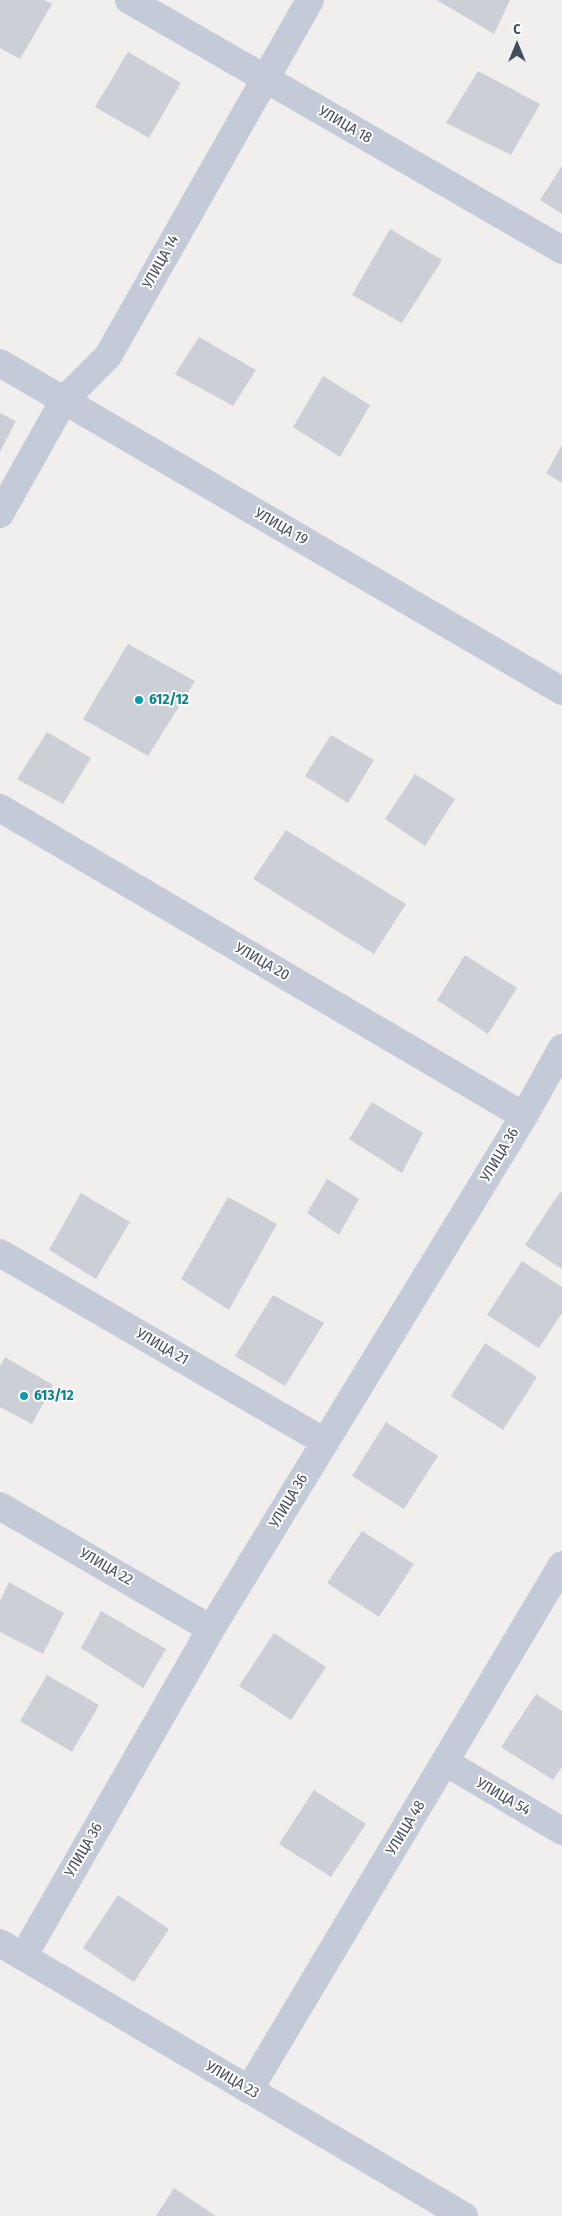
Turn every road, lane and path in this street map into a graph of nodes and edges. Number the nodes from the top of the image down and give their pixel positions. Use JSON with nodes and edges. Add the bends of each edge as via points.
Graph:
{"nodes":[{"id":1,"x":129,"y":0,"type":"edge"},
{"id":2,"x":310,"y":0,"type":"edge"},
{"id":3,"x":264,"y":79,"type":"junction"},
{"id":4,"x":562,"y":250,"type":"edge"},
{"id":5,"x":0,"y":362,"type":"edge"},
{"id":6,"x":64,"y":400,"type":"junction"},
{"id":7,"x":0,"y":514,"type":"edge"},
{"id":8,"x":562,"y":690,"type":"edge"},
{"id":9,"x":0,"y":808,"type":"edge"},
{"id":10,"x":562,"y":1048,"type":"edge"},
{"id":11,"x":524,"y":1116,"type":"junction"},
{"id":12,"x":0,"y":1253,"type":"edge"},
{"id":13,"x":325,"y":1442,"type":"junction"},
{"id":14,"x":0,"y":1506,"type":"edge"},
{"id":15,"x":562,"y":1565,"type":"edge"},
{"id":16,"x":212,"y":1629,"type":"junction"},
{"id":17,"x":445,"y":1762,"type":"junction"},
{"id":18,"x":562,"y":1832,"type":"edge"},
{"id":19,"x":11,"y":1950,"type":"edge"},
{"id":20,"x":249,"y":2090,"type":"junction"},
{"id":21,"x":464,"y":2216,"type":"edge"}],
"edges":[{"from":1,"to":3,"type":"street","name":"УЛИЦА 18"},
{"from":2,"to":3,"type":"street","name":"УЛИЦА 14"},
{"from":3,"to":4,"type":"street","name":"УЛИЦА 18"},
{"from":3,"to":6,"type":"street","name":"УЛИЦА 14","via":[[108,356]]},
{"from":5,"to":6,"type":"street","name":"УЛИЦА 19"},
{"from":6,"to":7,"type":"street","name":"УЛИЦА 14"},
{"from":6,"to":8,"type":"street","name":"УЛИЦА 19"},
{"from":9,"to":11,"type":"street","name":"УЛИЦА 20"},
{"from":10,"to":11,"type":"street","name":"УЛИЦА 36"},
{"from":11,"to":13,"type":"street","name":"УЛИЦА 36"},
{"from":12,"to":13,"type":"street","name":"УЛИЦА 21"},
{"from":13,"to":16,"type":"street","name":"УЛИЦА 36"},
{"from":14,"to":16,"type":"street","name":"УЛИЦА 22"},
{"from":15,"to":17,"type":"street","name":"УЛИЦА 48"},
{"from":16,"to":19,"type":"street","name":"УЛИЦА 36"},
{"from":17,"to":18,"type":"street","name":"УЛИЦА 54"},
{"from":17,"to":20,"type":"street","name":"УЛИЦА 48"},
{"from":19,"to":20,"type":"street","name":"УЛИЦА 23"},
{"from":20,"to":21,"type":"street","name":"УЛИЦА 23"}]}
